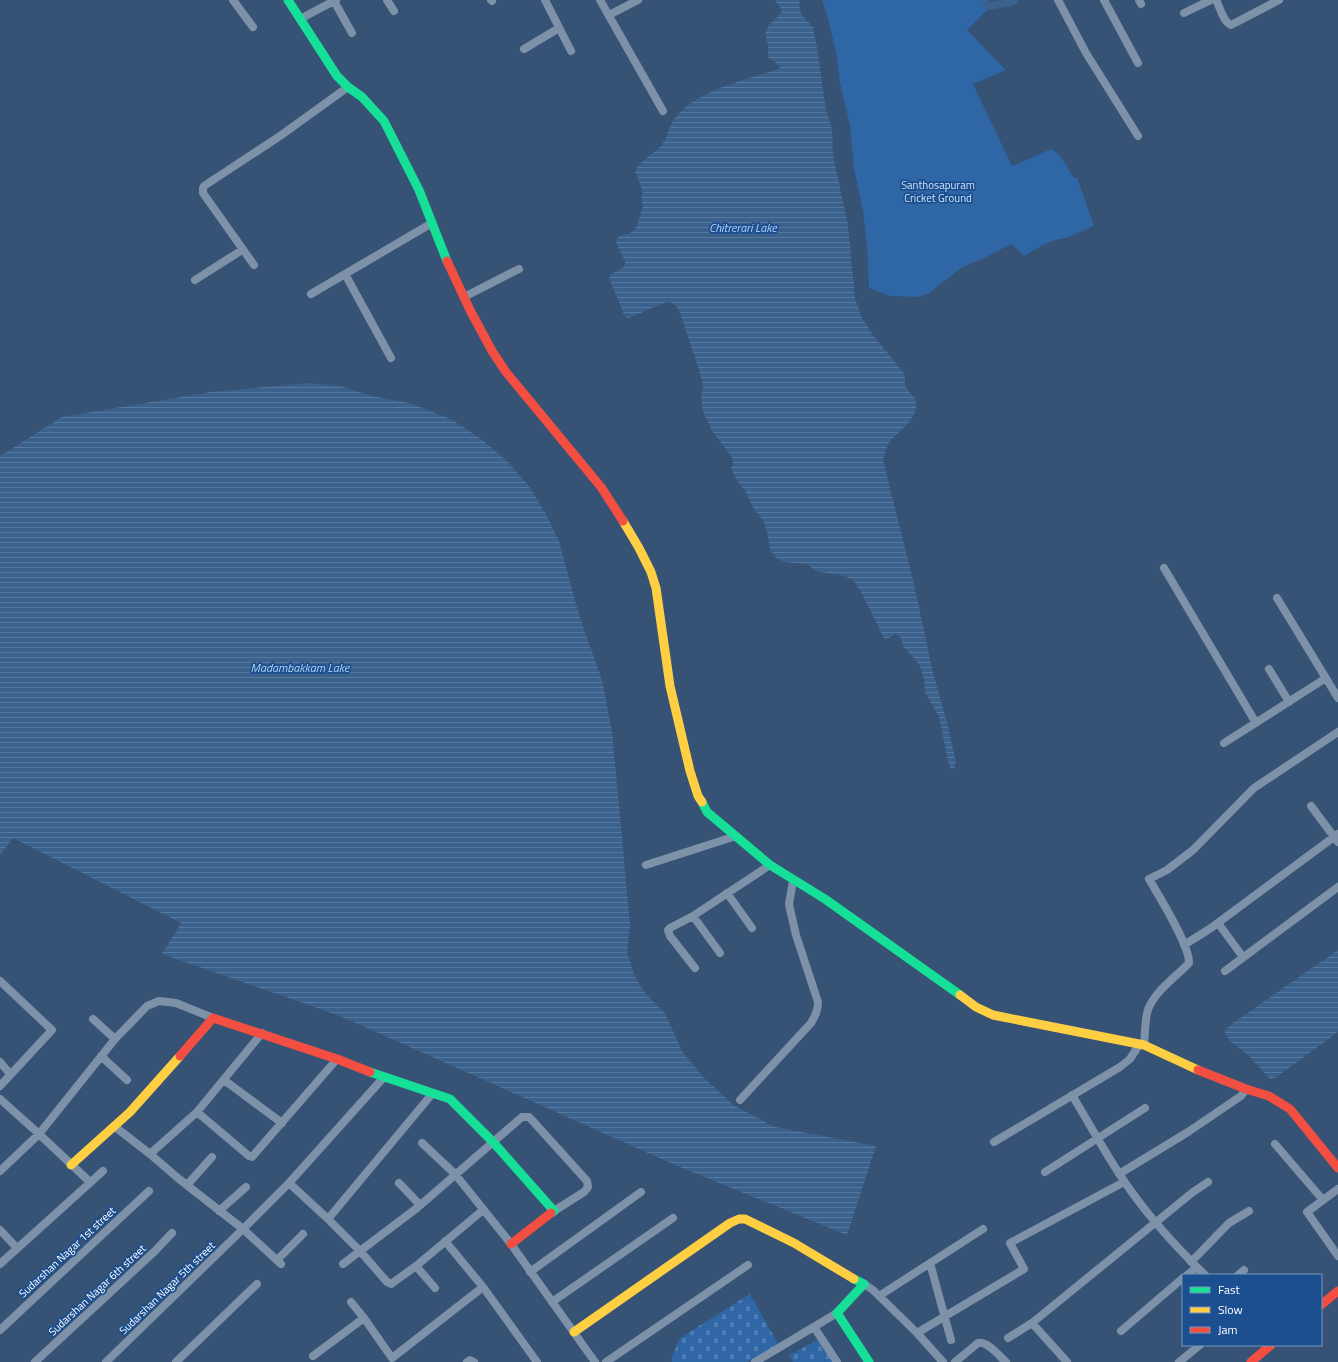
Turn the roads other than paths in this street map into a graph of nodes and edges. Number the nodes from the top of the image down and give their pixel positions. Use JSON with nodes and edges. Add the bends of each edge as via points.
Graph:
{"nodes":[{"id":1,"x":233,"y":0,"type":"edge"},
{"id":2,"x":288,"y":0,"type":"edge"},
{"id":3,"x":335,"y":0,"type":"edge"},
{"id":4,"x":387,"y":0,"type":"edge"},
{"id":5,"x":545,"y":0,"type":"edge"},
{"id":6,"x":600,"y":0,"type":"edge"},
{"id":7,"x":638,"y":0,"type":"edge"},
{"id":8,"x":1058,"y":0,"type":"edge"},
{"id":9,"x":1104,"y":0,"type":"edge"},
{"id":10,"x":1211,"y":0,"type":"edge"},
{"id":11,"x":1216,"y":0,"type":"edge"},
{"id":12,"x":1279,"y":0,"type":"edge"},
{"id":13,"x":394,"y":11,"type":"dead end"},
{"id":14,"x":1184,"y":13,"type":"dead end"},
{"id":15,"x":609,"y":15,"type":"junction"},
{"id":16,"x":300,"y":20,"type":"junction"},
{"id":17,"x":253,"y":27,"type":"dead end"},
{"id":18,"x":560,"y":28,"type":"junction"},
{"id":19,"x":352,"y":33,"type":"dead end"},
{"id":20,"x":524,"y":48,"type":"dead end"},
{"id":21,"x":571,"y":51,"type":"dead end"},
{"id":22,"x":1138,"y":63,"type":"dead end"},
{"id":23,"x":348,"y":87,"type":"junction"},
{"id":24,"x":662,"y":111,"type":"dead end"},
{"id":25,"x":1138,"y":136,"type":"dead end"},
{"id":26,"x":432,"y":223,"type":"junction"},
{"id":27,"x":242,"y":250,"type":"junction"},
{"id":28,"x":254,"y":265,"type":"dead end"},
{"id":29,"x":519,"y":269,"type":"dead end"},
{"id":30,"x":345,"y":274,"type":"junction"},
{"id":31,"x":194,"y":280,"type":"dead end"},
{"id":32,"x":312,"y":294,"type":"dead end"},
{"id":33,"x":464,"y":297,"type":"junction"},
{"id":34,"x":391,"y":358,"type":"dead end"},
{"id":35,"x":1164,"y":568,"type":"dead end"},
{"id":36,"x":1276,"y":598,"type":"dead end"},
{"id":37,"x":1269,"y":669,"type":"dead end"},
{"id":38,"x":1326,"y":678,"type":"junction"},
{"id":39,"x":1338,"y":698,"type":"edge"},
{"id":40,"x":1289,"y":702,"type":"junction"},
{"id":41,"x":1256,"y":723,"type":"junction"},
{"id":42,"x":1338,"y":732,"type":"edge"},
{"id":43,"x":1224,"y":743,"type":"dead end"},
{"id":44,"x":1311,"y":806,"type":"dead end"},
{"id":45,"x":736,"y":836,"type":"junction"},
{"id":46,"x":1337,"y":838,"type":"edge"},
{"id":47,"x":646,"y":865,"type":"dead end"},
{"id":48,"x":770,"y":865,"type":"junction"},
{"id":49,"x":793,"y":881,"type":"junction"},
{"id":50,"x":1338,"y":887,"type":"edge"},
{"id":51,"x":728,"y":893,"type":"junction"},
{"id":52,"x":693,"y":916,"type":"junction"},
{"id":53,"x":1218,"y":923,"type":"junction"},
{"id":54,"x":752,"y":928,"type":"dead end"},
{"id":55,"x":1184,"y":946,"type":"junction"},
{"id":56,"x":720,"y":953,"type":"dead end"},
{"id":57,"x":1243,"y":957,"type":"junction"},
{"id":58,"x":695,"y":968,"type":"dead end"},
{"id":59,"x":1225,"y":971,"type":"dead end"},
{"id":60,"x":0,"y":981,"type":"edge"},
{"id":61,"x":213,"y":1018,"type":"junction"},
{"id":62,"x":93,"y":1019,"type":"dead end"},
{"id":63,"x":262,"y":1033,"type":"junction"},
{"id":64,"x":115,"y":1039,"type":"junction"},
{"id":65,"x":1142,"y":1045,"type":"junction"},
{"id":66,"x":101,"y":1056,"type":"junction"},
{"id":67,"x":337,"y":1059,"type":"junction"},
{"id":68,"x":0,"y":1062,"type":"edge"},
{"id":69,"x":10,"y":1074,"type":"junction"},
{"id":70,"x":384,"y":1077,"type":"junction"},
{"id":71,"x":127,"y":1080,"type":"dead end"},
{"id":72,"x":224,"y":1080,"type":"junction"},
{"id":73,"x":0,"y":1086,"type":"edge"},
{"id":74,"x":1246,"y":1089,"type":"junction"},
{"id":75,"x":432,"y":1094,"type":"junction"},
{"id":76,"x":1072,"y":1095,"type":"junction"},
{"id":77,"x":0,"y":1099,"type":"edge"},
{"id":78,"x":740,"y":1100,"type":"dead end"},
{"id":79,"x":1145,"y":1108,"type":"dead end"},
{"id":80,"x":197,"y":1112,"type":"junction"},
{"id":81,"x":282,"y":1123,"type":"junction"},
{"id":82,"x":114,"y":1126,"type":"junction"},
{"id":83,"x":39,"y":1134,"type":"junction"},
{"id":84,"x":1098,"y":1138,"type":"junction"},
{"id":85,"x":493,"y":1142,"type":"junction"},
{"id":86,"x":994,"y":1142,"type":"dead end"},
{"id":87,"x":422,"y":1143,"type":"dead end"},
{"id":88,"x":1275,"y":1144,"type":"dead end"},
{"id":89,"x":150,"y":1154,"type":"junction"},
{"id":90,"x":212,"y":1157,"type":"dead end"},
{"id":91,"x":70,"y":1165,"type":"junction"},
{"id":92,"x":1338,"y":1168,"type":"edge"},
{"id":93,"x":0,"y":1171,"type":"edge"},
{"id":94,"x":103,"y":1171,"type":"dead end"},
{"id":95,"x":1045,"y":1172,"type":"dead end"},
{"id":96,"x":455,"y":1174,"type":"junction"},
{"id":97,"x":1120,"y":1174,"type":"junction"},
{"id":98,"x":90,"y":1182,"type":"junction"},
{"id":99,"x":1124,"y":1182,"type":"junction"},
{"id":100,"x":1208,"y":1182,"type":"dead end"},
{"id":101,"x":289,"y":1183,"type":"junction"},
{"id":102,"x":399,"y":1183,"type":"dead end"},
{"id":103,"x":187,"y":1185,"type":"junction"},
{"id":104,"x":246,"y":1187,"type":"dead end"},
{"id":105,"x":1338,"y":1189,"type":"edge"},
{"id":106,"x":149,"y":1191,"type":"dead end"},
{"id":107,"x":641,"y":1192,"type":"dead end"},
{"id":108,"x":1323,"y":1200,"type":"junction"},
{"id":109,"x":420,"y":1205,"type":"junction"},
{"id":110,"x":483,"y":1210,"type":"junction"},
{"id":111,"x":219,"y":1211,"type":"junction"},
{"id":112,"x":554,"y":1211,"type":"junction"},
{"id":113,"x":1249,"y":1211,"type":"dead end"},
{"id":114,"x":674,"y":1218,"type":"dead end"},
{"id":115,"x":328,"y":1219,"type":"junction"},
{"id":116,"x":1155,"y":1223,"type":"junction"},
{"id":117,"x":243,"y":1229,"type":"junction"},
{"id":118,"x":983,"y":1229,"type":"dead end"},
{"id":119,"x":0,"y":1230,"type":"edge"},
{"id":120,"x":172,"y":1233,"type":"dead end"},
{"id":121,"x":303,"y":1234,"type":"dead end"},
{"id":122,"x":445,"y":1241,"type":"junction"},
{"id":123,"x":511,"y":1244,"type":"junction"},
{"id":124,"x":17,"y":1248,"type":"junction"},
{"id":125,"x":360,"y":1251,"type":"junction"},
{"id":126,"x":1338,"y":1256,"type":"edge"},
{"id":127,"x":930,"y":1263,"type":"junction"},
{"id":128,"x":0,"y":1264,"type":"edge"},
{"id":129,"x":343,"y":1264,"type":"dead end"},
{"id":130,"x":1194,"y":1264,"type":"junction"},
{"id":131,"x":416,"y":1266,"type":"junction"},
{"id":132,"x":748,"y":1266,"type":"dead end"},
{"id":133,"x":530,"y":1272,"type":"junction"},
{"id":134,"x":1188,"y":1274,"type":"edge"},
{"id":135,"x":1204,"y":1274,"type":"edge"},
{"id":136,"x":1182,"y":1279,"type":"edge"},
{"id":137,"x":257,"y":1284,"type":"dead end"},
{"id":138,"x":864,"y":1284,"type":"junction"},
{"id":139,"x":483,"y":1287,"type":"junction"},
{"id":140,"x":435,"y":1288,"type":"dead end"},
{"id":141,"x":1338,"y":1291,"type":"edge"},
{"id":142,"x":879,"y":1296,"type":"junction"},
{"id":143,"x":350,"y":1302,"type":"dead end"},
{"id":144,"x":552,"y":1302,"type":"junction"},
{"id":145,"x":1322,"y":1304,"type":"edge"},
{"id":146,"x":837,"y":1313,"type":"junction"},
{"id":147,"x":944,"y":1317,"type":"junction"},
{"id":148,"x":364,"y":1318,"type":"junction"},
{"id":149,"x":1032,"y":1323,"type":"junction"},
{"id":150,"x":814,"y":1327,"type":"junction"},
{"id":151,"x":0,"y":1330,"type":"edge"},
{"id":152,"x":1121,"y":1331,"type":"dead end"},
{"id":153,"x":574,"y":1332,"type":"junction"},
{"id":154,"x":917,"y":1334,"type":"junction"},
{"id":155,"x":1008,"y":1338,"type":"dead end"},
{"id":156,"x":950,"y":1340,"type":"dead end"},
{"id":157,"x":1199,"y":1346,"type":"edge"},
{"id":158,"x":1270,"y":1346,"type":"edge"},
{"id":159,"x":313,"y":1356,"type":"dead end"},
{"id":160,"x":391,"y":1361,"type":"edge"},
{"id":161,"x":35,"y":1362,"type":"edge"},
{"id":162,"x":106,"y":1362,"type":"edge"},
{"id":163,"x":176,"y":1362,"type":"edge"},
{"id":164,"x":467,"y":1362,"type":"edge"},
{"id":165,"x":474,"y":1362,"type":"edge"},
{"id":166,"x":537,"y":1362,"type":"edge"},
{"id":167,"x":595,"y":1362,"type":"edge"},
{"id":168,"x":606,"y":1362,"type":"edge"},
{"id":169,"x":755,"y":1362,"type":"edge"},
{"id":170,"x":837,"y":1362,"type":"edge"},
{"id":171,"x":869,"y":1362,"type":"edge"},
{"id":172,"x":944,"y":1362,"type":"edge"},
{"id":173,"x":955,"y":1362,"type":"edge"},
{"id":174,"x":1006,"y":1362,"type":"edge"},
{"id":175,"x":1067,"y":1362,"type":"edge"},
{"id":176,"x":1179,"y":1362,"type":"edge"},
{"id":177,"x":1251,"y":1362,"type":"edge"}],
"edges":[{"from":1,"to":17,"type":"street"},
{"from":2,"to":16,"type":"street"},
{"from":3,"to":16,"type":"street"},
{"from":3,"to":19,"type":"street"},
{"from":4,"to":13,"type":"street"},
{"from":5,"to":18,"type":"street"},
{"from":6,"to":15,"type":"street"},
{"from":7,"to":15,"type":"street"},
{"from":8,"to":25,"type":"street","via":[[1086,53]]},
{"from":9,"to":22,"type":"street"},
{"from":10,"to":14,"type":"street"},
{"from":11,"to":12,"type":"street","via":[[1226,21],[1231,25]]},
{"from":15,"to":24,"type":"street"},
{"from":16,"to":23,"type":"street","via":[[337,76]]},
{"from":18,"to":20,"type":"street"},
{"from":18,"to":21,"type":"street"},
{"from":23,"to":26,"type":"street","via":[[362,97],[384,121],[419,190]]},
{"from":23,"to":27,"type":"street","via":[[204,186],[203,193]]},
{"from":26,"to":30,"type":"street"},
{"from":26,"to":33,"type":"street"},
{"from":27,"to":28,"type":"street"},
{"from":27,"to":31,"type":"street"},
{"from":29,"to":33,"type":"street"},
{"from":30,"to":32,"type":"street"},
{"from":30,"to":34,"type":"street"},
{"from":33,"to":45,"type":"street","via":[[506,372],[601,487],[639,548],[656,588],[670,686],[698,796],[710,815]]},
{"from":35,"to":41,"type":"street"},
{"from":36,"to":38,"type":"street"},
{"from":37,"to":40,"type":"street"},
{"from":38,"to":39,"type":"street"},
{"from":38,"to":40,"type":"street"},
{"from":40,"to":41,"type":"street"},
{"from":41,"to":43,"type":"street"},
{"from":42,"to":55,"type":"street","via":[[1254,788],[1193,850],[1167,870],[1149,879]]},
{"from":44,"to":46,"type":"street"},
{"from":45,"to":47,"type":"street"},
{"from":45,"to":48,"type":"street"},
{"from":46,"to":53,"type":"street"},
{"from":48,"to":49,"type":"street"},
{"from":48,"to":51,"type":"street"},
{"from":49,"to":65,"type":"street","via":[[825,899],[976,1007],[993,1015]]},
{"from":49,"to":78,"type":"street","via":[[789,904],[818,1007],[811,1023]]},
{"from":50,"to":57,"type":"street"},
{"from":51,"to":52,"type":"street"},
{"from":51,"to":54,"type":"street"},
{"from":52,"to":56,"type":"street"},
{"from":52,"to":58,"type":"street","via":[[670,928],[669,933]]},
{"from":53,"to":55,"type":"street"},
{"from":53,"to":57,"type":"street"},
{"from":55,"to":65,"type":"street","via":[[1189,963],[1152,1003],[1147,1013]]},
{"from":57,"to":59,"type":"street"},
{"from":60,"to":69,"type":"street","via":[[52,1030]]},
{"from":61,"to":63,"type":"street"},
{"from":61,"to":64,"type":"street","via":[[176,1003],[159,1001],[147,1006]]},
{"from":61,"to":82,"type":"street","via":[[130,1112]]},
{"from":62,"to":64,"type":"street"},
{"from":63,"to":67,"type":"street"},
{"from":63,"to":72,"type":"street"},
{"from":64,"to":66,"type":"street"},
{"from":65,"to":74,"type":"street"},
{"from":65,"to":76,"type":"street","via":[[1120,1067]]},
{"from":66,"to":71,"type":"street"},
{"from":66,"to":83,"type":"street"},
{"from":67,"to":70,"type":"street"},
{"from":67,"to":81,"type":"street"},
{"from":68,"to":69,"type":"street"},
{"from":69,"to":73,"type":"street"},
{"from":70,"to":75,"type":"street"},
{"from":70,"to":101,"type":"street","name":"Sudarshan Nagar 5th street"},
{"from":72,"to":80,"type":"street"},
{"from":72,"to":81,"type":"street"},
{"from":74,"to":92,"type":"street","via":[[1269,1096],[1290,1110]]},
{"from":74,"to":97,"type":"street","via":[[1241,1096],[1188,1132]]},
{"from":75,"to":85,"type":"street","via":[[450,1099]]},
{"from":75,"to":115,"type":"street"},
{"from":76,"to":84,"type":"street"},
{"from":76,"to":86,"type":"street"},
{"from":77,"to":83,"type":"street"},
{"from":79,"to":84,"type":"street"},
{"from":80,"to":81,"type":"street","via":[[251,1157]]},
{"from":80,"to":89,"type":"street"},
{"from":82,"to":89,"type":"street"},
{"from":82,"to":91,"type":"street"},
{"from":83,"to":91,"type":"street"},
{"from":83,"to":93,"type":"street"},
{"from":84,"to":95,"type":"street"},
{"from":84,"to":97,"type":"street"},
{"from":85,"to":96,"type":"street"},
{"from":85,"to":112,"type":"street"},
{"from":85,"to":112,"type":"street","via":[[522,1116],[529,1117],[587,1181],[588,1187],[584,1192]]},
{"from":87,"to":96,"type":"street"},
{"from":88,"to":108,"type":"street"},
{"from":89,"to":103,"type":"street"},
{"from":90,"to":103,"type":"street"},
{"from":91,"to":98,"type":"street"},
{"from":94,"to":98,"type":"street"},
{"from":96,"to":109,"type":"street"},
{"from":96,"to":110,"type":"street"},
{"from":97,"to":99,"type":"street"},
{"from":98,"to":124,"type":"street"},
{"from":99,"to":116,"type":"street"},
{"from":99,"to":147,"type":"street","via":[[1010,1243],[1024,1269]]},
{"from":100,"to":116,"type":"street"},
{"from":101,"to":115,"type":"street"},
{"from":101,"to":117,"type":"street","name":"Sudarshan Nagar 5th street"},
{"from":102,"to":109,"type":"street"},
{"from":103,"to":111,"type":"street"},
{"from":104,"to":111,"type":"street"},
{"from":105,"to":108,"type":"street"},
{"from":106,"to":151,"type":"street","name":"Sudarshan Nagar 1st street"},
{"from":107,"to":133,"type":"street"},
{"from":108,"to":126,"type":"street","via":[[1308,1212]]},
{"from":109,"to":125,"type":"street"},
{"from":110,"to":122,"type":"street"},
{"from":110,"to":123,"type":"street"},
{"from":111,"to":117,"type":"street"},
{"from":112,"to":123,"type":"street"},
{"from":113,"to":130,"type":"street","via":[[1229,1223]]},
{"from":114,"to":144,"type":"street"},
{"from":115,"to":125,"type":"street"},
{"from":116,"to":130,"type":"street"},
{"from":116,"to":149,"type":"street"},
{"from":117,"to":121,"type":"street","via":[[279,1262]]},
{"from":117,"to":162,"type":"street","name":"Sudarshan Nagar 5th street"},
{"from":118,"to":127,"type":"street"},
{"from":119,"to":124,"type":"street"},
{"from":120,"to":161,"type":"street","name":"Sudarshan Nagar 6th street"},
{"from":122,"to":131,"type":"street"},
{"from":122,"to":139,"type":"street"},
{"from":123,"to":133,"type":"street"},
{"from":124,"to":128,"type":"street"},
{"from":125,"to":129,"type":"street"},
{"from":125,"to":131,"type":"street","via":[[389,1283],[395,1282]]},
{"from":127,"to":142,"type":"street"},
{"from":127,"to":147,"type":"street"},
{"from":130,"to":134,"type":"street"},
{"from":130,"to":135,"type":"street"},
{"from":131,"to":140,"type":"street"},
{"from":132,"to":168,"type":"street"},
{"from":133,"to":144,"type":"street"},
{"from":136,"to":152,"type":"street"},
{"from":137,"to":163,"type":"street"},
{"from":138,"to":142,"type":"street"},
{"from":138,"to":146,"type":"street"},
{"from":138,"to":153,"type":"street","via":[[794,1243],[744,1219],[730,1223]]},
{"from":139,"to":160,"type":"street"},
{"from":139,"to":166,"type":"street"},
{"from":141,"to":145,"type":"street"},
{"from":142,"to":154,"type":"street"},
{"from":143,"to":148,"type":"street"},
{"from":144,"to":153,"type":"street"},
{"from":146,"to":150,"type":"street"},
{"from":146,"to":171,"type":"street"},
{"from":147,"to":154,"type":"street"},
{"from":147,"to":156,"type":"street"},
{"from":148,"to":159,"type":"street"},
{"from":148,"to":160,"type":"street"},
{"from":149,"to":155,"type":"street"},
{"from":149,"to":175,"type":"street"},
{"from":150,"to":169,"type":"street"},
{"from":150,"to":170,"type":"street"},
{"from":153,"to":167,"type":"street"},
{"from":154,"to":172,"type":"street"},
{"from":157,"to":176,"type":"street"},
{"from":158,"to":177,"type":"street"},
{"from":164,"to":165,"type":"street"},
{"from":173,"to":174,"type":"street","via":[[982,1342]]}]}
